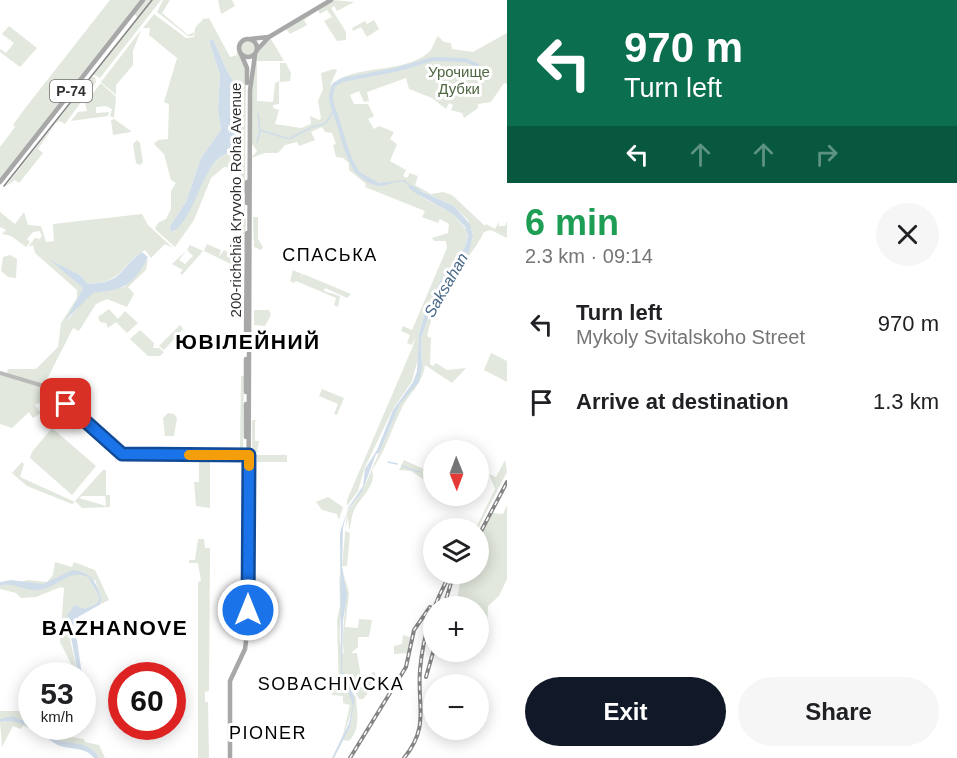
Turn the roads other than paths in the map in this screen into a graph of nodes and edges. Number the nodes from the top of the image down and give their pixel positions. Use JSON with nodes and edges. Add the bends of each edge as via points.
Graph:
{"nodes":[{"id":1,"x":143,"y":0,"type":"edge"},
{"id":2,"x":331,"y":0,"type":"edge"},
{"id":3,"x":268,"y":37,"type":"junction"},
{"id":4,"x":250,"y":39,"type":"junction"},
{"id":5,"x":256,"y":53,"type":"junction"},
{"id":6,"x":241,"y":54,"type":"junction"},
{"id":7,"x":0,"y":182,"type":"edge"},
{"id":8,"x":248,"y":192,"type":"junction"},
{"id":9,"x":0,"y":373,"type":"edge"},
{"id":10,"x":248,"y":455,"type":"junction"},
{"id":11,"x":230,"y":758,"type":"edge"}],
"edges":[{"from":1,"to":7,"type":"main road","number":"Р-74"},
{"from":2,"to":3,"type":"main road"},
{"from":3,"to":4,"type":"main road"},
{"from":3,"to":5,"type":"main road"},
{"from":4,"to":5,"type":"main road","via":[[256,44]]},
{"from":4,"to":6,"type":"main road","via":[[240,44]]},
{"from":5,"to":6,"type":"main road","via":[[246,58]]},
{"from":5,"to":8,"type":"main road","name":"200-richchia Kryvoho Roha Avenue","via":[[250,81]]},
{"from":6,"to":8,"type":"main road","name":"200-richchia Kryvoho Roha Avenue","via":[[248,81]]},
{"from":8,"to":10,"type":"main road","name":"200-richchia Kryvoho Roha Avenue"},
{"from":9,"to":10,"type":"main road","via":[[47,387],[122,454]]},
{"from":10,"to":11,"type":"main road","name":"200-richchia Kryvoho Roha Avenue","via":[[247,610],[244,641],[229,678]]}]}
